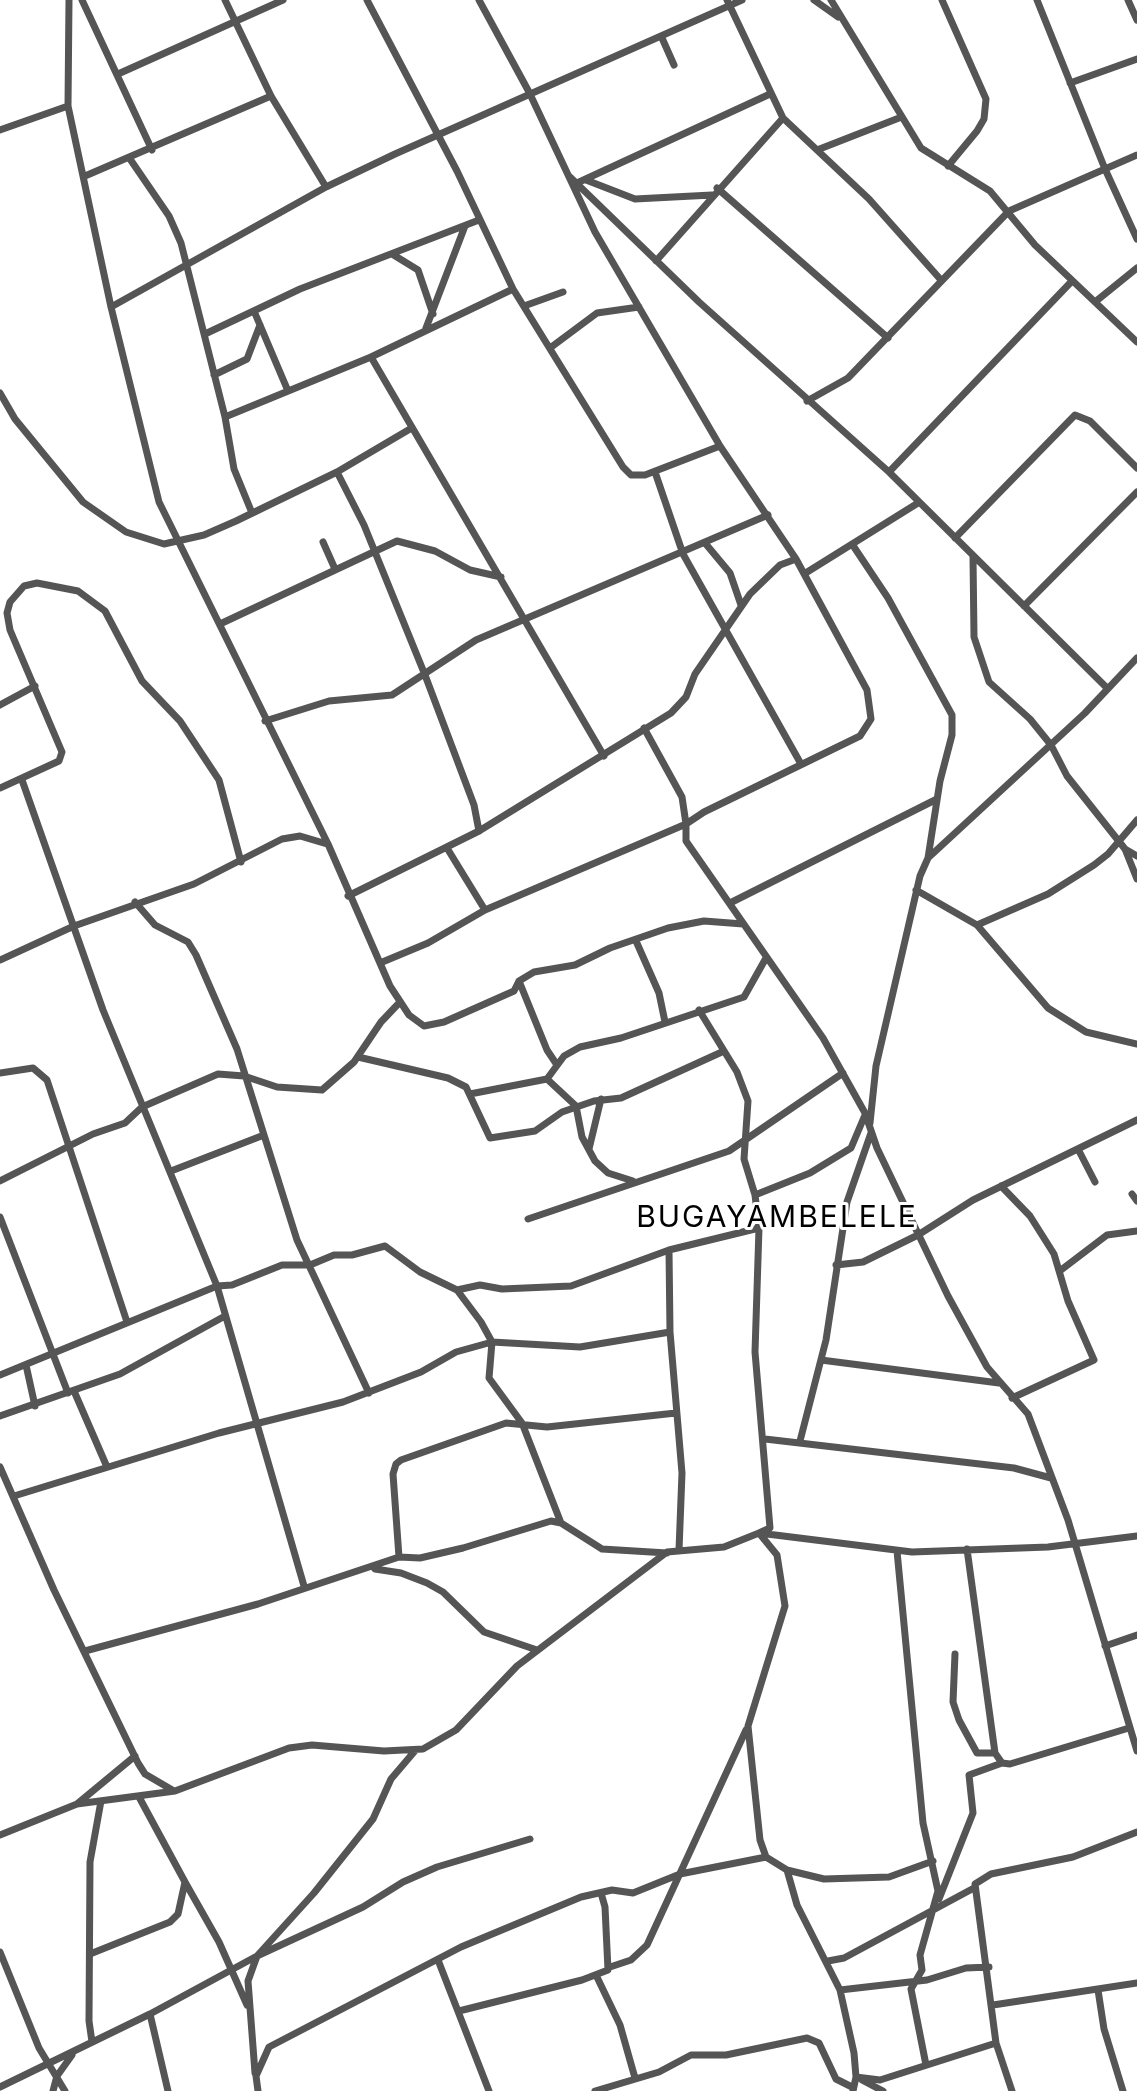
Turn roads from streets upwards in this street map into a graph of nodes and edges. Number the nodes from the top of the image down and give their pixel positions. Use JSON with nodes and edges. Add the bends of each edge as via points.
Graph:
{"nodes":[{"id":1,"x":69,"y":0,"type":"edge"},
{"id":2,"x":82,"y":0,"type":"edge"},
{"id":3,"x":225,"y":0,"type":"edge"},
{"id":4,"x":283,"y":0,"type":"edge"},
{"id":5,"x":367,"y":0,"type":"edge"},
{"id":6,"x":493,"y":0,"type":"edge"},
{"id":7,"x":742,"y":0,"type":"edge"},
{"id":8,"x":814,"y":0,"type":"edge"},
{"id":9,"x":831,"y":0,"type":"edge"},
{"id":10,"x":942,"y":0,"type":"edge"},
{"id":11,"x":1037,"y":0,"type":"edge"},
{"id":12,"x":1128,"y":0,"type":"edge"},
{"id":13,"x":480,"y":3,"type":"edge"},
{"id":14,"x":728,"y":3,"type":"edge"},
{"id":15,"x":841,"y":19,"type":"junction"},
{"id":16,"x":235,"y":20,"type":"junction"},
{"id":17,"x":1137,"y":20,"type":"edge"},
{"id":18,"x":662,"y":38,"type":"junction"},
{"id":19,"x":1137,"y":59,"type":"edge"},
{"id":20,"x":674,"y":65,"type":"dead end"},
{"id":21,"x":118,"y":74,"type":"junction"},
{"id":22,"x":1070,"y":83,"type":"junction"},
{"id":23,"x":529,"y":92,"type":"junction"},
{"id":24,"x":770,"y":94,"type":"junction"},
{"id":25,"x":271,"y":96,"type":"junction"},
{"id":26,"x":68,"y":106,"type":"junction"},
{"id":27,"x":783,"y":118,"type":"junction"},
{"id":28,"x":899,"y":118,"type":"junction"},
{"id":29,"x":0,"y":130,"type":"edge"},
{"id":30,"x":436,"y":135,"type":"junction"},
{"id":31,"x":152,"y":150,"type":"junction"},
{"id":32,"x":817,"y":150,"type":"junction"},
{"id":33,"x":1137,"y":155,"type":"edge"},
{"id":34,"x":130,"y":159,"type":"junction"},
{"id":35,"x":948,"y":166,"type":"junction"},
{"id":36,"x":1105,"y":169,"type":"junction"},
{"id":37,"x":85,"y":176,"type":"junction"},
{"id":38,"x":568,"y":176,"type":"junction"},
{"id":39,"x":582,"y":182,"type":"junction"},
{"id":40,"x":326,"y":187,"type":"junction"},
{"id":41,"x":715,"y":192,"type":"junction"},
{"id":42,"x":1009,"y":211,"type":"junction"},
{"id":43,"x":479,"y":220,"type":"junction"},
{"id":44,"x":465,"y":226,"type":"junction"},
{"id":45,"x":1137,"y":239,"type":"edge"},
{"id":46,"x":392,"y":254,"type":"junction"},
{"id":47,"x":656,"y":261,"type":"junction"},
{"id":48,"x":187,"y":265,"type":"junction"},
{"id":49,"x":1137,"y":268,"type":"edge"},
{"id":50,"x":941,"y":280,"type":"junction"},
{"id":51,"x":1072,"y":281,"type":"junction"},
{"id":52,"x":513,"y":289,"type":"junction"},
{"id":53,"x":563,"y":292,"type":"dead end"},
{"id":54,"x":1095,"y":302,"type":"junction"},
{"id":55,"x":524,"y":306,"type":"junction"},
{"id":56,"x":111,"y":307,"type":"junction"},
{"id":57,"x":639,"y":307,"type":"junction"},
{"id":58,"x":254,"y":311,"type":"junction"},
{"id":59,"x":433,"y":314,"type":"junction"},
{"id":60,"x":260,"y":325,"type":"junction"},
{"id":61,"x":425,"y":329,"type":"junction"},
{"id":62,"x":205,"y":334,"type":"junction"},
{"id":63,"x":888,"y":338,"type":"junction"},
{"id":64,"x":1137,"y":342,"type":"edge"},
{"id":65,"x":550,"y":348,"type":"junction"},
{"id":66,"x":371,"y":357,"type":"junction"},
{"id":67,"x":214,"y":375,"type":"junction"},
{"id":68,"x":288,"y":391,"type":"junction"},
{"id":69,"x":0,"y":393,"type":"edge"},
{"id":70,"x":807,"y":401,"type":"junction"},
{"id":71,"x":225,"y":417,"type":"junction"},
{"id":72,"x":410,"y":429,"type":"junction"},
{"id":73,"x":720,"y":446,"type":"junction"},
{"id":74,"x":1137,"y":468,"type":"edge"},
{"id":75,"x":337,"y":472,"type":"junction"},
{"id":76,"x":655,"y":472,"type":"junction"},
{"id":77,"x":889,"y":472,"type":"junction"},
{"id":78,"x":1137,"y":492,"type":"edge"},
{"id":79,"x":918,"y":503,"type":"junction"},
{"id":80,"x":252,"y":513,"type":"junction"},
{"id":81,"x":768,"y":515,"type":"junction"},
{"id":82,"x":955,"y":538,"type":"junction"},
{"id":83,"x":177,"y":542,"type":"junction"},
{"id":84,"x":323,"y":542,"type":"dead end"},
{"id":85,"x":705,"y":543,"type":"junction"},
{"id":86,"x":852,"y":544,"type":"junction"},
{"id":87,"x":374,"y":548,"type":"junction"},
{"id":88,"x":683,"y":554,"type":"junction"},
{"id":89,"x":973,"y":556,"type":"junction"},
{"id":90,"x":796,"y":559,"type":"junction"},
{"id":91,"x":335,"y":569,"type":"junction"},
{"id":92,"x":804,"y":574,"type":"junction"},
{"id":93,"x":501,"y":577,"type":"junction"},
{"id":94,"x":741,"y":605,"type":"junction"},
{"id":95,"x":1024,"y":606,"type":"junction"},
{"id":96,"x":525,"y":617,"type":"junction"},
{"id":97,"x":220,"y":624,"type":"junction"},
{"id":98,"x":726,"y":630,"type":"junction"},
{"id":99,"x":1137,"y":658,"type":"edge"},
{"id":100,"x":425,"y":675,"type":"junction"},
{"id":101,"x":35,"y":686,"type":"junction"},
{"id":102,"x":1107,"y":688,"type":"junction"},
{"id":103,"x":0,"y":705,"type":"edge"},
{"id":104,"x":265,"y":721,"type":"junction"},
{"id":105,"x":644,"y":728,"type":"junction"},
{"id":106,"x":1051,"y":745,"type":"junction"},
{"id":107,"x":604,"y":756,"type":"junction"},
{"id":108,"x":801,"y":764,"type":"junction"},
{"id":109,"x":22,"y":780,"type":"junction"},
{"id":110,"x":0,"y":788,"type":"edge"},
{"id":111,"x":937,"y":799,"type":"junction"},
{"id":112,"x":1137,"y":820,"type":"edge"},
{"id":113,"x":686,"y":824,"type":"junction"},
{"id":114,"x":479,"y":831,"type":"junction"},
{"id":115,"x":1120,"y":840,"type":"junction"},
{"id":116,"x":328,"y":844,"type":"junction"},
{"id":117,"x":447,"y":848,"type":"junction"},
{"id":118,"x":1125,"y":849,"type":"junction"},
{"id":119,"x":1137,"y":856,"type":"edge"},
{"id":120,"x":928,"y":858,"type":"junction"},
{"id":121,"x":241,"y":862,"type":"junction"},
{"id":122,"x":1137,"y":879,"type":"edge"},
{"id":123,"x":916,"y":890,"type":"junction"},
{"id":124,"x":348,"y":896,"type":"junction"},
{"id":125,"x":135,"y":902,"type":"junction"},
{"id":126,"x":730,"y":903,"type":"junction"},
{"id":127,"x":485,"y":910,"type":"junction"},
{"id":128,"x":743,"y":924,"type":"junction"},
{"id":129,"x":977,"y":925,"type":"junction"},
{"id":130,"x":74,"y":926,"type":"junction"},
{"id":131,"x":636,"y":941,"type":"junction"},
{"id":132,"x":766,"y":958,"type":"junction"},
{"id":133,"x":0,"y":960,"type":"edge"},
{"id":134,"x":380,"y":963,"type":"junction"},
{"id":135,"x":519,"y":981,"type":"junction"},
{"id":136,"x":400,"y":1002,"type":"junction"},
{"id":137,"x":699,"y":1010,"type":"junction"},
{"id":138,"x":665,"y":1022,"type":"junction"},
{"id":139,"x":1137,"y":1044,"type":"edge"},
{"id":140,"x":724,"y":1051,"type":"junction"},
{"id":141,"x":358,"y":1057,"type":"junction"},
{"id":142,"x":557,"y":1065,"type":"junction"},
{"id":143,"x":0,"y":1073,"type":"edge"},
{"id":144,"x":843,"y":1073,"type":"junction"},
{"id":145,"x":244,"y":1076,"type":"junction"},
{"id":146,"x":547,"y":1079,"type":"junction"},
{"id":147,"x":470,"y":1094,"type":"junction"},
{"id":148,"x":601,"y":1099,"type":"junction"},
{"id":149,"x":576,"y":1106,"type":"junction"},
{"id":150,"x":142,"y":1107,"type":"junction"},
{"id":151,"x":865,"y":1113,"type":"junction"},
{"id":152,"x":1137,"y":1120,"type":"edge"},
{"id":153,"x":871,"y":1128,"type":"junction"},
{"id":154,"x":264,"y":1135,"type":"junction"},
{"id":155,"x":744,"y":1144,"type":"junction"},
{"id":156,"x":72,"y":1146,"type":"junction"},
{"id":157,"x":589,"y":1149,"type":"junction"},
{"id":158,"x":1078,"y":1149,"type":"junction"},
{"id":159,"x":171,"y":1171,"type":"junction"},
{"id":160,"x":640,"y":1180,"type":"junction"},
{"id":161,"x":0,"y":1181,"type":"edge"},
{"id":162,"x":1095,"y":1182,"type":"dead end"},
{"id":163,"x":1001,"y":1186,"type":"junction"},
{"id":164,"x":755,"y":1195,"type":"junction"},
{"id":165,"x":0,"y":1217,"type":"edge"},
{"id":166,"x":528,"y":1219,"type":"dead end"},
{"id":167,"x":759,"y":1228,"type":"junction"},
{"id":168,"x":1137,"y":1231,"type":"edge"},
{"id":169,"x":918,"y":1235,"type":"junction"},
{"id":170,"x":669,"y":1250,"type":"junction"},
{"id":171,"x":310,"y":1265,"type":"junction"},
{"id":172,"x":836,"y":1265,"type":"junction"},
{"id":173,"x":1061,"y":1270,"type":"junction"},
{"id":174,"x":217,"y":1286,"type":"junction"},
{"id":175,"x":457,"y":1290,"type":"junction"},
{"id":176,"x":225,"y":1316,"type":"junction"},
{"id":177,"x":127,"y":1322,"type":"junction"},
{"id":178,"x":670,"y":1332,"type":"junction"},
{"id":179,"x":492,"y":1342,"type":"junction"},
{"id":180,"x":54,"y":1350,"type":"junction"},
{"id":181,"x":821,"y":1360,"type":"junction"},
{"id":182,"x":26,"y":1365,"type":"junction"},
{"id":183,"x":0,"y":1375,"type":"edge"},
{"id":184,"x":999,"y":1383,"type":"junction"},
{"id":185,"x":71,"y":1392,"type":"junction"},
{"id":186,"x":369,"y":1393,"type":"junction"},
{"id":187,"x":1012,"y":1398,"type":"junction"},
{"id":188,"x":35,"y":1406,"type":"junction"},
{"id":189,"x":676,"y":1413,"type":"junction"},
{"id":190,"x":0,"y":1416,"type":"edge"},
{"id":191,"x":522,"y":1423,"type":"junction"},
{"id":192,"x":259,"y":1425,"type":"junction"},
{"id":193,"x":765,"y":1439,"type":"junction"},
{"id":194,"x":800,"y":1441,"type":"junction"},
{"id":195,"x":0,"y":1467,"type":"edge"},
{"id":196,"x":107,"y":1467,"type":"junction"},
{"id":197,"x":1051,"y":1478,"type":"junction"},
{"id":198,"x":14,"y":1496,"type":"junction"},
{"id":199,"x":561,"y":1523,"type":"junction"},
{"id":200,"x":759,"y":1533,"type":"junction"},
{"id":201,"x":1137,"y":1536,"type":"edge"},
{"id":202,"x":1075,"y":1545,"type":"junction"},
{"id":203,"x":967,"y":1549,"type":"junction"},
{"id":204,"x":679,"y":1550,"type":"junction"},
{"id":205,"x":897,"y":1551,"type":"junction"},
{"id":206,"x":667,"y":1552,"type":"junction"},
{"id":207,"x":399,"y":1557,"type":"junction"},
{"id":208,"x":371,"y":1569,"type":"junction"},
{"id":209,"x":304,"y":1586,"type":"junction"},
{"id":210,"x":1137,"y":1635,"type":"edge"},
{"id":211,"x":1105,"y":1646,"type":"junction"},
{"id":212,"x":537,"y":1650,"type":"junction"},
{"id":213,"x":85,"y":1651,"type":"junction"},
{"id":214,"x":955,"y":1654,"type":"dead end"},
{"id":215,"x":748,"y":1726,"type":"junction"},
{"id":216,"x":1129,"y":1728,"type":"junction"},
{"id":217,"x":1136,"y":1745,"type":"edge"},
{"id":218,"x":414,"y":1752,"type":"junction"},
{"id":219,"x":995,"y":1753,"type":"junction"},
{"id":220,"x":135,"y":1756,"type":"junction"},
{"id":221,"x":1002,"y":1763,"type":"junction"},
{"id":222,"x":175,"y":1791,"type":"junction"},
{"id":223,"x":139,"y":1797,"type":"junction"},
{"id":224,"x":101,"y":1801,"type":"junction"},
{"id":225,"x":77,"y":1804,"type":"junction"},
{"id":226,"x":1137,"y":1832,"type":"edge"},
{"id":227,"x":0,"y":1835,"type":"edge"},
{"id":228,"x":530,"y":1839,"type":"dead end"},
{"id":229,"x":766,"y":1857,"type":"junction"},
{"id":230,"x":933,"y":1861,"type":"junction"},
{"id":231,"x":787,"y":1870,"type":"junction"},
{"id":232,"x":680,"y":1874,"type":"junction"},
{"id":233,"x":185,"y":1882,"type":"junction"},
{"id":234,"x":974,"y":1888,"type":"junction"},
{"id":235,"x":601,"y":1893,"type":"junction"},
{"id":236,"x":937,"y":1900,"type":"junction"},
{"id":237,"x":931,"y":1911,"type":"junction"},
{"id":238,"x":1,"y":1949,"type":"edge"},
{"id":239,"x":90,"y":1954,"type":"junction"},
{"id":240,"x":257,"y":1956,"type":"junction"},
{"id":241,"x":438,"y":1960,"type":"junction"},
{"id":242,"x":828,"y":1961,"type":"junction"},
{"id":243,"x":610,"y":1967,"type":"junction"},
{"id":244,"x":989,"y":1967,"type":"junction"},
{"id":245,"x":231,"y":1971,"type":"junction"},
{"id":246,"x":596,"y":1975,"type":"junction"},
{"id":247,"x":916,"y":1979,"type":"junction"},
{"id":248,"x":1137,"y":1983,"type":"edge"},
{"id":249,"x":840,"y":1990,"type":"junction"},
{"id":250,"x":1098,"y":1990,"type":"junction"},
{"id":251,"x":993,"y":2005,"type":"junction"},
{"id":252,"x":249,"y":2011,"type":"junction"},
{"id":253,"x":459,"y":2011,"type":"junction"},
{"id":254,"x":150,"y":2014,"type":"junction"},
{"id":255,"x":92,"y":2042,"type":"junction"},
{"id":256,"x":996,"y":2043,"type":"junction"},
{"id":257,"x":73,"y":2053,"type":"junction"},
{"id":258,"x":50,"y":2064,"type":"junction"},
{"id":259,"x":926,"y":2065,"type":"junction"},
{"id":260,"x":57,"y":2076,"type":"junction"},
{"id":261,"x":256,"y":2076,"type":"junction"},
{"id":262,"x":856,"y":2077,"type":"junction"},
{"id":263,"x":635,"y":2078,"type":"junction"},
{"id":264,"x":0,"y":2087,"type":"edge"},
{"id":265,"x":852,"y":2089,"type":"edge"},
{"id":266,"x":53,"y":2091,"type":"edge"},
{"id":267,"x":65,"y":2091,"type":"edge"},
{"id":268,"x":168,"y":2091,"type":"edge"},
{"id":269,"x":258,"y":2091,"type":"edge"},
{"id":270,"x":489,"y":2091,"type":"edge"},
{"id":271,"x":595,"y":2091,"type":"edge"},
{"id":272,"x":883,"y":2091,"type":"edge"},
{"id":273,"x":1012,"y":2091,"type":"edge"},
{"id":274,"x":1123,"y":2091,"type":"edge"}],
"edges":[{"from":1,"to":26,"type":"street"},
{"from":2,"to":21,"type":"street"},
{"from":3,"to":16,"type":"street"},
{"from":4,"to":16,"type":"street"},
{"from":5,"to":30,"type":"street"},
{"from":6,"to":13,"type":"street"},
{"from":7,"to":14,"type":"street"},
{"from":8,"to":15,"type":"street"},
{"from":9,"to":15,"type":"street"},
{"from":10,"to":35,"type":"street","via":[[986,99],[984,119]]},
{"from":11,"to":22,"type":"street"},
{"from":12,"to":17,"type":"street"},
{"from":13,"to":23,"type":"street"},
{"from":14,"to":18,"type":"street"},
{"from":14,"to":24,"type":"street"},
{"from":15,"to":28,"type":"street"},
{"from":16,"to":21,"type":"street"},
{"from":16,"to":25,"type":"street"},
{"from":18,"to":20,"type":"street"},
{"from":18,"to":23,"type":"street"},
{"from":19,"to":22,"type":"street"},
{"from":21,"to":31,"type":"street"},
{"from":22,"to":36,"type":"street"},
{"from":23,"to":30,"type":"street"},
{"from":23,"to":38,"type":"street"},
{"from":24,"to":27,"type":"street"},
{"from":24,"to":39,"type":"street"},
{"from":25,"to":31,"type":"street"},
{"from":25,"to":40,"type":"street"},
{"from":26,"to":29,"type":"street"},
{"from":26,"to":37,"type":"street"},
{"from":27,"to":32,"type":"street"},
{"from":27,"to":41,"type":"street"},
{"from":28,"to":32,"type":"street"},
{"from":28,"to":35,"type":"street","via":[[921,148]]},
{"from":30,"to":40,"type":"street"},
{"from":30,"to":43,"type":"street"},
{"from":31,"to":34,"type":"street"},
{"from":32,"to":50,"type":"street"},
{"from":33,"to":36,"type":"street"},
{"from":34,"to":37,"type":"street"},
{"from":34,"to":48,"type":"street","via":[[173,224]]},
{"from":35,"to":42,"type":"street","via":[[990,191]]},
{"from":36,"to":42,"type":"street"},
{"from":36,"to":45,"type":"street"},
{"from":37,"to":56,"type":"street"},
{"from":38,"to":39,"type":"street"},
{"from":38,"to":57,"type":"street"},
{"from":39,"to":41,"type":"street","via":[[635,199]]},
{"from":39,"to":47,"type":"street"},
{"from":40,"to":48,"type":"street"},
{"from":41,"to":47,"type":"street"},
{"from":41,"to":63,"type":"street"},
{"from":42,"to":50,"type":"street"},
{"from":42,"to":51,"type":"street"},
{"from":43,"to":44,"type":"street"},
{"from":43,"to":52,"type":"street"},
{"from":44,"to":46,"type":"street"},
{"from":44,"to":59,"type":"street"},
{"from":46,"to":58,"type":"street"},
{"from":46,"to":59,"type":"street","via":[[418,270]]},
{"from":47,"to":70,"type":"street"},
{"from":48,"to":56,"type":"street"},
{"from":48,"to":62,"type":"street"},
{"from":49,"to":54,"type":"street"},
{"from":50,"to":63,"type":"street"},
{"from":51,"to":54,"type":"street"},
{"from":51,"to":77,"type":"street"},
{"from":52,"to":55,"type":"street"},
{"from":52,"to":61,"type":"street"},
{"from":53,"to":55,"type":"street"},
{"from":54,"to":64,"type":"street"},
{"from":55,"to":65,"type":"street"},
{"from":56,"to":83,"type":"street","via":[[148,465]]},
{"from":57,"to":65,"type":"street","via":[[597,313]]},
{"from":57,"to":73,"type":"street"},
{"from":58,"to":60,"type":"street"},
{"from":58,"to":62,"type":"street"},
{"from":59,"to":61,"type":"street"},
{"from":60,"to":67,"type":"street","via":[[247,359]]},
{"from":60,"to":68,"type":"street"},
{"from":61,"to":66,"type":"street"},
{"from":62,"to":67,"type":"street"},
{"from":63,"to":70,"type":"street","via":[[848,378]]},
{"from":65,"to":76,"type":"street","via":[[626,471],[637,476]]},
{"from":66,"to":68,"type":"street"},
{"from":66,"to":72,"type":"street"},
{"from":67,"to":71,"type":"street"},
{"from":68,"to":71,"type":"street"},
{"from":69,"to":83,"type":"street","via":[[15,419],[98,516],[149,542]]},
{"from":70,"to":77,"type":"street"},
{"from":71,"to":80,"type":"street","via":[[234,469]]},
{"from":72,"to":75,"type":"street"},
{"from":72,"to":93,"type":"street"},
{"from":73,"to":76,"type":"street"},
{"from":73,"to":81,"type":"street"},
{"from":74,"to":82,"type":"street","via":[[1090,421],[1075,415]]},
{"from":75,"to":80,"type":"street"},
{"from":75,"to":87,"type":"street"},
{"from":76,"to":88,"type":"street"},
{"from":77,"to":79,"type":"street"},
{"from":78,"to":95,"type":"street"},
{"from":79,"to":82,"type":"street"},
{"from":79,"to":86,"type":"street"},
{"from":80,"to":83,"type":"street"},
{"from":81,"to":85,"type":"street"},
{"from":81,"to":90,"type":"street"},
{"from":82,"to":89,"type":"street"},
{"from":83,"to":97,"type":"street"},
{"from":84,"to":91,"type":"street"},
{"from":85,"to":88,"type":"street"},
{"from":85,"to":94,"type":"street","via":[[730,573]]},
{"from":86,"to":92,"type":"street"},
{"from":86,"to":111,"type":"street","via":[[952,715]]},
{"from":87,"to":91,"type":"street"},
{"from":87,"to":93,"type":"street","via":[[404,541],[470,570]]},
{"from":87,"to":100,"type":"street"},
{"from":88,"to":96,"type":"street"},
{"from":88,"to":98,"type":"street"},
{"from":89,"to":95,"type":"street"},
{"from":89,"to":106,"type":"street","via":[[974,637],[980,663],[989,682]]},
{"from":90,"to":92,"type":"street"},
{"from":90,"to":94,"type":"street","via":[[770,574]]},
{"from":91,"to":97,"type":"street"},
{"from":92,"to":108,"type":"street","via":[[858,669],[872,711],[860,736]]},
{"from":93,"to":96,"type":"street"},
{"from":94,"to":98,"type":"street"},
{"from":95,"to":102,"type":"street"},
{"from":96,"to":100,"type":"street","via":[[454,651]]},
{"from":96,"to":107,"type":"street"},
{"from":97,"to":104,"type":"street"},
{"from":98,"to":105,"type":"street","via":[[695,674],[683,702]]},
{"from":98,"to":108,"type":"street"},
{"from":99,"to":102,"type":"street"},
{"from":100,"to":104,"type":"street","via":[[392,695],[329,701]]},
{"from":100,"to":114,"type":"street"},
{"from":101,"to":103,"type":"street"},
{"from":101,"to":109,"type":"street","via":[[62,752],[59,761]]},
{"from":101,"to":121,"type":"street","via":[[10,630],[10,602],[24,586],[37,583],[78,591],[105,611],[142,681],[180,721],[219,780]]},
{"from":102,"to":106,"type":"street"},
{"from":104,"to":116,"type":"street"},
{"from":105,"to":107,"type":"street"},
{"from":105,"to":113,"type":"street","via":[[682,797]]},
{"from":106,"to":115,"type":"street","via":[[1067,776]]},
{"from":106,"to":120,"type":"street"},
{"from":107,"to":114,"type":"street"},
{"from":108,"to":113,"type":"street"},
{"from":109,"to":110,"type":"street"},
{"from":109,"to":130,"type":"street"},
{"from":111,"to":120,"type":"street"},
{"from":111,"to":126,"type":"street"},
{"from":112,"to":115,"type":"street"},
{"from":113,"to":126,"type":"street","via":[[686,841],[696,859]]},
{"from":113,"to":127,"type":"street"},
{"from":114,"to":117,"type":"street"},
{"from":115,"to":118,"type":"street"},
{"from":115,"to":129,"type":"street","via":[[1048,894]]},
{"from":116,"to":121,"type":"street","via":[[293,836]]},
{"from":116,"to":124,"type":"street"},
{"from":117,"to":124,"type":"street"},
{"from":117,"to":127,"type":"street"},
{"from":118,"to":119,"type":"street"},
{"from":118,"to":122,"type":"street"},
{"from":120,"to":123,"type":"street"},
{"from":121,"to":125,"type":"street"},
{"from":123,"to":129,"type":"street"},
{"from":123,"to":153,"type":"street","via":[[876,1066]]},
{"from":124,"to":134,"type":"street"},
{"from":125,"to":130,"type":"street"},
{"from":125,"to":145,"type":"street","via":[[155,925],[191,946]]},
{"from":126,"to":128,"type":"street"},
{"from":127,"to":134,"type":"street"},
{"from":128,"to":131,"type":"street","via":[[689,923]]},
{"from":128,"to":132,"type":"street"},
{"from":129,"to":139,"type":"street","via":[[1055,1014],[1086,1032]]},
{"from":130,"to":133,"type":"street"},
{"from":130,"to":150,"type":"street"},
{"from":131,"to":135,"type":"street"},
{"from":131,"to":138,"type":"street","via":[[659,993]]},
{"from":132,"to":137,"type":"street","via":[[744,997]]},
{"from":132,"to":144,"type":"street"},
{"from":134,"to":136,"type":"street"},
{"from":135,"to":136,"type":"street","via":[[514,991],[429,1026],[416,1022]]},
{"from":135,"to":142,"type":"street"},
{"from":136,"to":141,"type":"street"},
{"from":137,"to":138,"type":"street"},
{"from":137,"to":140,"type":"street"},
{"from":138,"to":142,"type":"street","via":[[580,1047]]},
{"from":140,"to":148,"type":"street","via":[[639,1091]]},
{"from":140,"to":155,"type":"street","via":[[748,1101]]},
{"from":141,"to":145,"type":"street","via":[[322,1090],[277,1087]]},
{"from":141,"to":147,"type":"street","via":[[448,1078]]},
{"from":142,"to":146,"type":"street"},
{"from":143,"to":156,"type":"street","via":[[33,1068],[43,1076]]},
{"from":144,"to":151,"type":"street"},
{"from":144,"to":155,"type":"street"},
{"from":145,"to":150,"type":"street","via":[[218,1074]]},
{"from":145,"to":154,"type":"street"},
{"from":146,"to":147,"type":"street"},
{"from":146,"to":149,"type":"street"},
{"from":147,"to":149,"type":"street","via":[[490,1138],[535,1131]]},
{"from":148,"to":149,"type":"street"},
{"from":148,"to":157,"type":"street"},
{"from":149,"to":157,"type":"street"},
{"from":150,"to":156,"type":"street","via":[[125,1123]]},
{"from":150,"to":159,"type":"street"},
{"from":151,"to":153,"type":"street"},
{"from":151,"to":164,"type":"street","via":[[851,1148],[810,1173]]},
{"from":152,"to":158,"type":"street"},
{"from":153,"to":169,"type":"street"},
{"from":153,"to":172,"type":"street","via":[[847,1202]]},
{"from":154,"to":159,"type":"street"},
{"from":154,"to":171,"type":"street"},
{"from":155,"to":160,"type":"street"},
{"from":155,"to":164,"type":"street"},
{"from":156,"to":161,"type":"street"},
{"from":156,"to":177,"type":"street"},
{"from":157,"to":160,"type":"street","via":[[608,1173],[625,1181]]},
{"from":158,"to":162,"type":"street"},
{"from":158,"to":163,"type":"street"},
{"from":159,"to":174,"type":"street"},
{"from":160,"to":166,"type":"street"},
{"from":163,"to":169,"type":"street"},
{"from":163,"to":173,"type":"street","via":[[1030,1216]]},
{"from":164,"to":167,"type":"street"},
{"from":165,"to":180,"type":"street"},
{"from":167,"to":170,"type":"street"},
{"from":167,"to":193,"type":"street","via":[[754,1329]]},
{"from":168,"to":173,"type":"street","via":[[1107,1235]]},
{"from":169,"to":172,"type":"street","via":[[863,1262]]},
{"from":169,"to":184,"type":"street"},
{"from":170,"to":175,"type":"street","via":[[571,1286],[480,1285]]},
{"from":170,"to":178,"type":"street"},
{"from":171,"to":174,"type":"street","via":[[282,1265]]},
{"from":171,"to":175,"type":"street","via":[[385,1246]]},
{"from":171,"to":186,"type":"street"},
{"from":172,"to":181,"type":"street"},
{"from":173,"to":187,"type":"street","via":[[1068,1301],[1094,1360]]},
{"from":174,"to":176,"type":"street"},
{"from":174,"to":177,"type":"street"},
{"from":175,"to":179,"type":"street"},
{"from":176,"to":185,"type":"street","via":[[134,1368]]},
{"from":176,"to":192,"type":"street"},
{"from":177,"to":180,"type":"street"},
{"from":178,"to":179,"type":"street","via":[[580,1347]]},
{"from":178,"to":189,"type":"street"},
{"from":179,"to":186,"type":"street","via":[[456,1352]]},
{"from":179,"to":191,"type":"street","via":[[489,1378]]},
{"from":180,"to":182,"type":"street"},
{"from":180,"to":185,"type":"street"},
{"from":181,"to":184,"type":"street"},
{"from":181,"to":194,"type":"street"},
{"from":182,"to":183,"type":"street"},
{"from":182,"to":188,"type":"street"},
{"from":184,"to":187,"type":"street"},
{"from":185,"to":188,"type":"street"},
{"from":185,"to":196,"type":"street"},
{"from":186,"to":192,"type":"street"},
{"from":187,"to":197,"type":"street","via":[[1028,1414]]},
{"from":188,"to":190,"type":"street"},
{"from":189,"to":191,"type":"street","via":[[547,1427]]},
{"from":189,"to":204,"type":"street","via":[[682,1473]]},
{"from":191,"to":199,"type":"street"},
{"from":191,"to":207,"type":"street","via":[[506,1423],[396,1464]]},
{"from":192,"to":196,"type":"street"},
{"from":192,"to":209,"type":"street"},
{"from":193,"to":194,"type":"street"},
{"from":193,"to":200,"type":"street","via":[[770,1528]]},
{"from":194,"to":197,"type":"street","via":[[1014,1468]]},
{"from":195,"to":198,"type":"street"},
{"from":196,"to":198,"type":"street"},
{"from":197,"to":202,"type":"street"},
{"from":198,"to":213,"type":"street"},
{"from":199,"to":206,"type":"street","via":[[602,1549]]},
{"from":199,"to":207,"type":"street","via":[[546,1522],[420,1558]]},
{"from":200,"to":204,"type":"street","via":[[724,1547]]},
{"from":200,"to":205,"type":"street"},
{"from":200,"to":215,"type":"street","via":[[777,1555],[785,1609]]},
{"from":201,"to":202,"type":"street"},
{"from":202,"to":203,"type":"street"},
{"from":202,"to":211,"type":"street"},
{"from":203,"to":205,"type":"street"},
{"from":203,"to":219,"type":"street"},
{"from":204,"to":206,"type":"street"},
{"from":205,"to":230,"type":"street","via":[[923,1823]]},
{"from":206,"to":212,"type":"street"},
{"from":207,"to":208,"type":"street"},
{"from":208,"to":209,"type":"street"},
{"from":208,"to":212,"type":"street","via":[[427,1583],[484,1632]]},
{"from":209,"to":213,"type":"street","via":[[258,1604]]},
{"from":210,"to":211,"type":"street"},
{"from":211,"to":216,"type":"street"},
{"from":212,"to":218,"type":"street","via":[[456,1730]]},
{"from":213,"to":220,"type":"street"},
{"from":214,"to":219,"type":"street","via":[[954,1710],[975,1751]]},
{"from":215,"to":229,"type":"street"},
{"from":215,"to":232,"type":"street"},
{"from":216,"to":217,"type":"street"},
{"from":216,"to":221,"type":"street"},
{"from":218,"to":222,"type":"street","via":[[289,1748]]},
{"from":218,"to":240,"type":"street","via":[[391,1779],[373,1819]]},
{"from":219,"to":221,"type":"street"},
{"from":220,"to":222,"type":"street","via":[[145,1774]]},
{"from":220,"to":225,"type":"street"},
{"from":221,"to":236,"type":"street","via":[[969,1775],[973,1813]]},
{"from":222,"to":223,"type":"street"},
{"from":223,"to":224,"type":"street"},
{"from":223,"to":233,"type":"street"},
{"from":224,"to":225,"type":"street"},
{"from":224,"to":239,"type":"street","via":[[90,1862]]},
{"from":225,"to":227,"type":"street"},
{"from":226,"to":234,"type":"street","via":[[1073,1857],[985,1876]]},
{"from":228,"to":240,"type":"street","via":[[437,1867]]},
{"from":229,"to":231,"type":"street"},
{"from":229,"to":232,"type":"street"},
{"from":230,"to":231,"type":"street","via":[[889,1877],[824,1879]]},
{"from":230,"to":236,"type":"street"},
{"from":231,"to":242,"type":"street","via":[[797,1905]]},
{"from":232,"to":235,"type":"street","via":[[633,1893]]},
{"from":232,"to":243,"type":"street","via":[[647,1945],[631,1960]]},
{"from":233,"to":239,"type":"street","via":[[178,1914],[170,1922]]},
{"from":233,"to":245,"type":"street"},
{"from":234,"to":237,"type":"street"},
{"from":234,"to":244,"type":"street"},
{"from":235,"to":241,"type":"street","via":[[503,1928]]},
{"from":235,"to":243,"type":"street"},
{"from":236,"to":237,"type":"street"},
{"from":237,"to":242,"type":"street","via":[[844,1958]]},
{"from":237,"to":247,"type":"street"},
{"from":238,"to":258,"type":"street"},
{"from":239,"to":255,"type":"street"},
{"from":240,"to":245,"type":"street"},
{"from":240,"to":252,"type":"street","via":[[248,1981]]},
{"from":241,"to":253,"type":"street"},
{"from":241,"to":261,"type":"street","via":[[269,2047]]},
{"from":242,"to":249,"type":"street"},
{"from":243,"to":246,"type":"street"},
{"from":244,"to":247,"type":"street"},
{"from":244,"to":251,"type":"street"},
{"from":245,"to":252,"type":"street"},
{"from":245,"to":254,"type":"street"},
{"from":246,"to":253,"type":"street"},
{"from":246,"to":263,"type":"street","via":[[620,2025]]},
{"from":247,"to":249,"type":"street"},
{"from":247,"to":259,"type":"street","via":[[911,1999]]},
{"from":248,"to":250,"type":"street"},
{"from":249,"to":262,"type":"street"},
{"from":250,"to":251,"type":"street"},
{"from":250,"to":274,"type":"street"},
{"from":251,"to":256,"type":"street"},
{"from":252,"to":261,"type":"street"},
{"from":253,"to":270,"type":"street"},
{"from":254,"to":255,"type":"street"},
{"from":254,"to":268,"type":"street"},
{"from":255,"to":257,"type":"street"},
{"from":256,"to":259,"type":"street"},
{"from":256,"to":273,"type":"street"},
{"from":257,"to":258,"type":"street"},
{"from":257,"to":260,"type":"street"},
{"from":258,"to":260,"type":"street"},
{"from":258,"to":264,"type":"street"},
{"from":259,"to":262,"type":"street","via":[[880,2080]]},
{"from":260,"to":266,"type":"street"},
{"from":260,"to":267,"type":"street"},
{"from":261,"to":269,"type":"street"},
{"from":262,"to":265,"type":"street"},
{"from":262,"to":272,"type":"street"},
{"from":263,"to":265,"type":"street","via":[[691,2055],[726,2055],[813,2038],[836,2079]]},
{"from":263,"to":271,"type":"street"}]}
